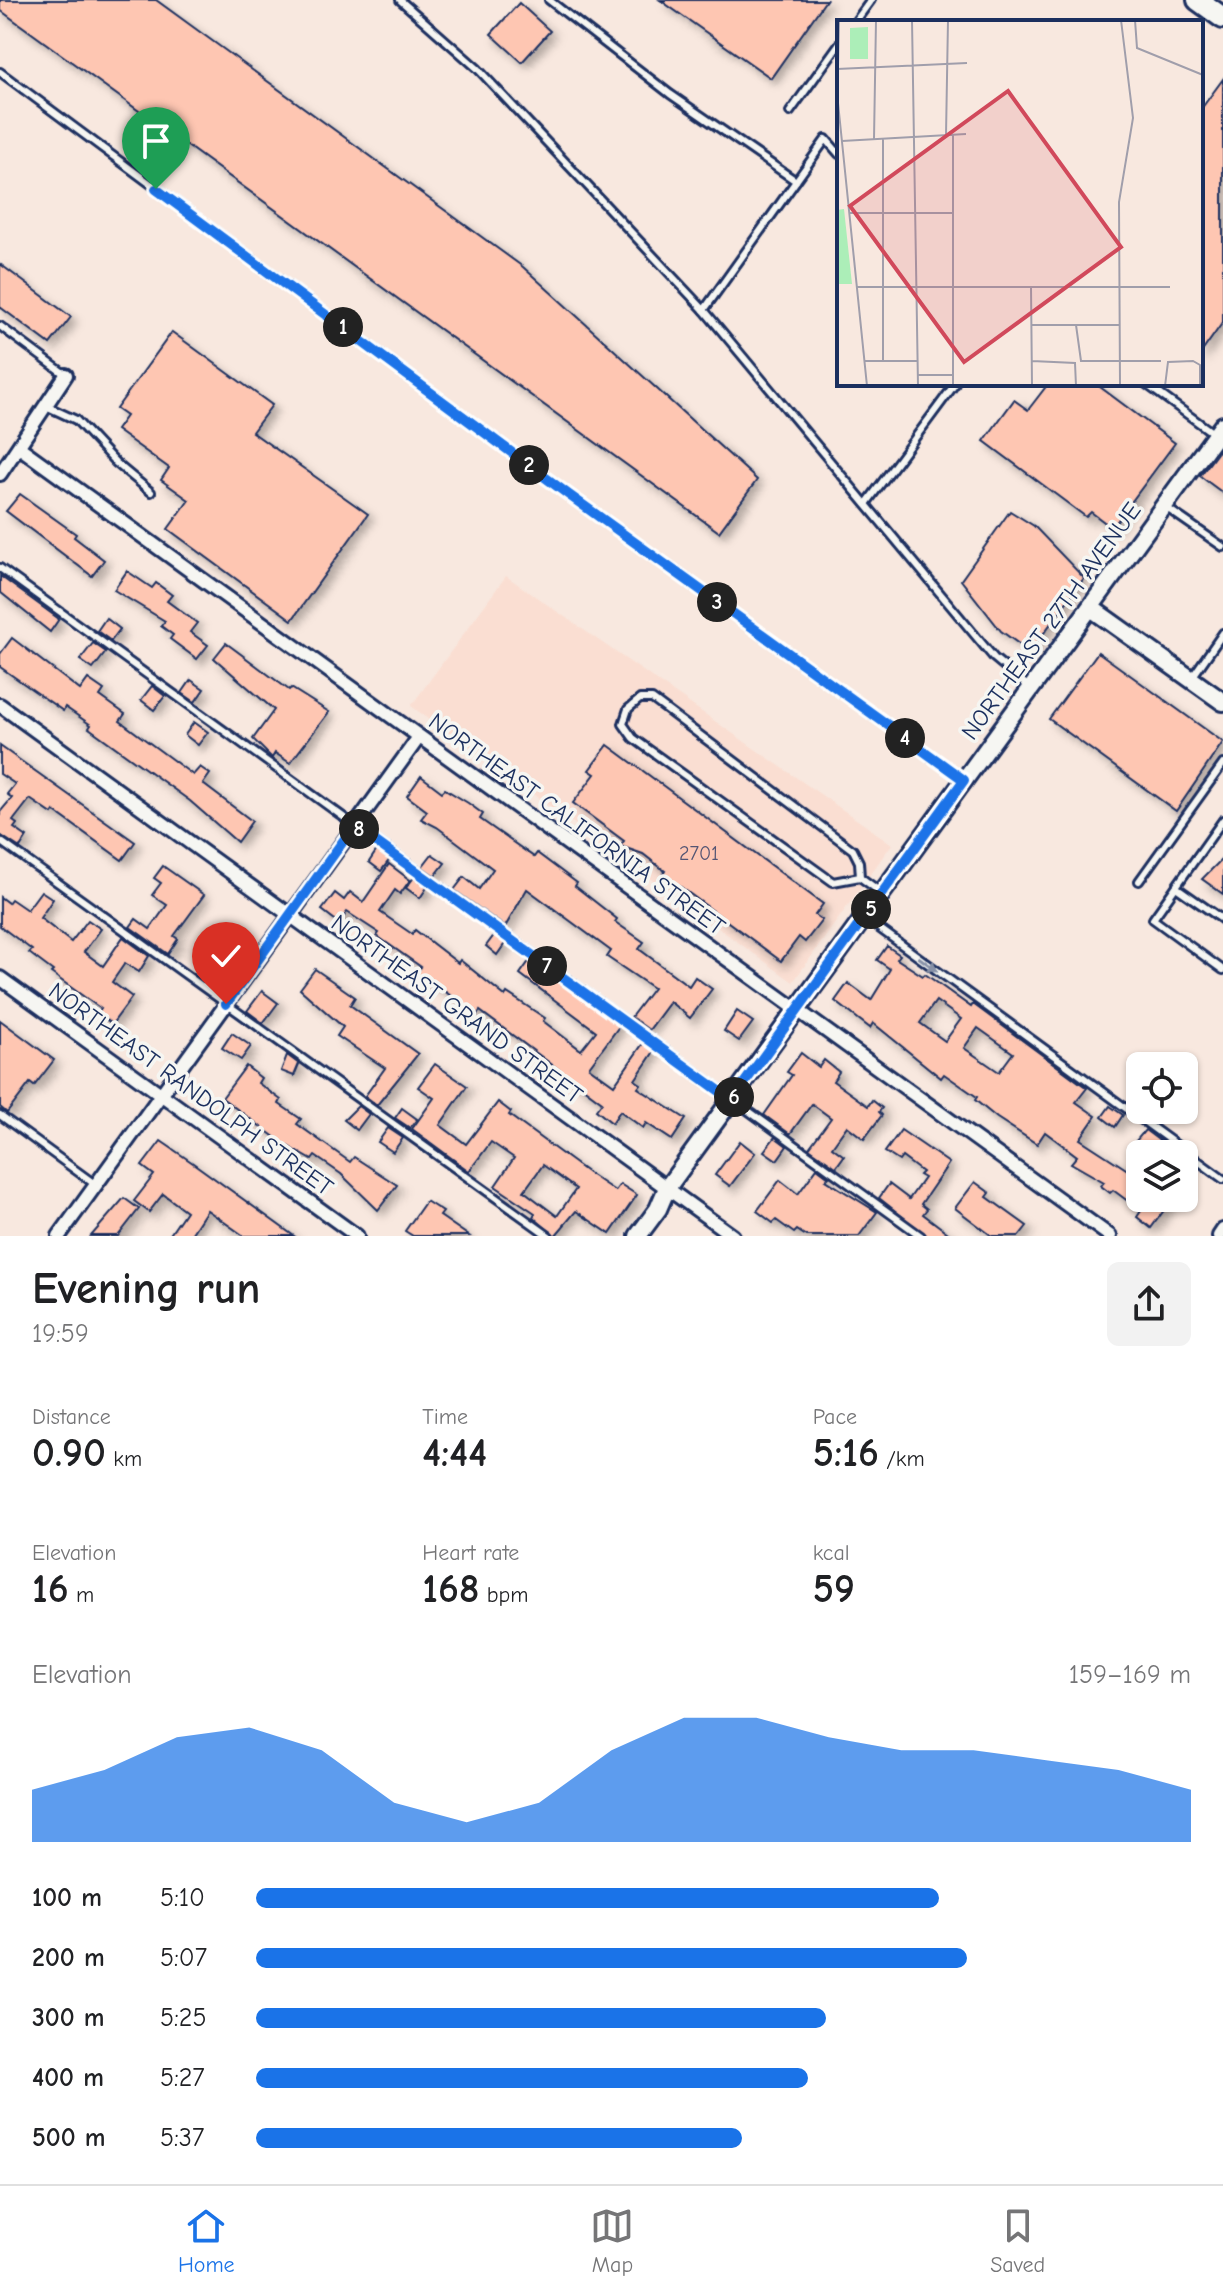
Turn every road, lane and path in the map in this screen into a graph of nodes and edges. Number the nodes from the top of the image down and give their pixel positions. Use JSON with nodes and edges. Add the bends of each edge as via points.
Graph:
{"nodes":[{"id":1,"x":549,"y":0,"type":"edge"},
{"id":2,"x":871,"y":0,"type":"edge"},
{"id":3,"x":1198,"y":0,"type":"edge"},
{"id":4,"x":403,"y":1,"type":"edge"},
{"id":5,"x":1223,"y":18,"type":"edge"},
{"id":6,"x":856,"y":20,"type":"edge"},
{"id":7,"x":837,"y":47,"type":"edge"},
{"id":8,"x":0,"y":72,"type":"edge"},
{"id":9,"x":790,"y":112,"type":"dead end"},
{"id":10,"x":837,"y":152,"type":"edge"},
{"id":11,"x":796,"y":181,"type":"junction"},
{"id":12,"x":704,"y":310,"type":"junction"},
{"id":13,"x":0,"y":326,"type":"edge"},
{"id":14,"x":66,"y":375,"type":"joint"},
{"id":15,"x":954,"y":386,"type":"edge"},
{"id":16,"x":1149,"y":386,"type":"edge"},
{"id":17,"x":46,"y":406,"type":"junction"},
{"id":18,"x":1220,"y":430,"type":"edge"},
{"id":19,"x":19,"y":447,"type":"junction"},
{"id":20,"x":0,"y":474,"type":"edge"},
{"id":21,"x":151,"y":492,"type":"dead end"},
{"id":22,"x":866,"y":504,"type":"junction"},
{"id":23,"x":1164,"y":506,"type":"junction"},
{"id":24,"x":1223,"y":547,"type":"edge"},
{"id":25,"x":0,"y":568,"type":"edge"},
{"id":26,"x":1091,"y":608,"type":"junction"},
{"id":27,"x":1223,"y":633,"type":"edge"},
{"id":28,"x":1191,"y":679,"type":"junction"},
{"id":29,"x":1031,"y":689,"type":"junction"},
{"id":30,"x":1223,"y":702,"type":"edge"},
{"id":31,"x":0,"y":705,"type":"edge"},
{"id":32,"x":419,"y":737,"type":"junction"},
{"id":33,"x":1223,"y":764,"type":"edge"},
{"id":34,"x":964,"y":780,"type":"junction"},
{"id":35,"x":1223,"y":820,"type":"edge"},
{"id":36,"x":354,"y":826,"type":"junction"},
{"id":37,"x":0,"y":841,"type":"edge"},
{"id":38,"x":860,"y":877,"type":"junction"},
{"id":39,"x":1139,"y":881,"type":"dead end"},
{"id":40,"x":1176,"y":887,"type":"junction"},
{"id":41,"x":882,"y":893,"type":"junction"},
{"id":42,"x":289,"y":915,"type":"junction"},
{"id":43,"x":865,"y":918,"type":"junction"},
{"id":44,"x":1223,"y":920,"type":"edge"},
{"id":45,"x":1223,"y":970,"type":"edge"},
{"id":46,"x":0,"y":978,"type":"edge"},
{"id":47,"x":226,"y":1004,"type":"junction"},
{"id":48,"x":798,"y":1011,"type":"junction"},
{"id":49,"x":160,"y":1094,"type":"junction"},
{"id":50,"x":732,"y":1100,"type":"junction"},
{"id":51,"x":0,"y":1115,"type":"edge"},
{"id":52,"x":1223,"y":1179,"type":"edge"},
{"id":53,"x":96,"y":1185,"type":"junction"},
{"id":54,"x":667,"y":1188,"type":"junction"},
{"id":55,"x":1223,"y":1230,"type":"edge"},
{"id":56,"x":59,"y":1236,"type":"edge"},
{"id":57,"x":357,"y":1236,"type":"edge"},
{"id":58,"x":549,"y":1236,"type":"edge"},
{"id":59,"x":638,"y":1236,"type":"edge"},
{"id":60,"x":733,"y":1236,"type":"edge"},
{"id":61,"x":921,"y":1236,"type":"edge"},
{"id":62,"x":1110,"y":1236,"type":"edge"},
{"id":63,"x":1219,"y":1236,"type":"edge"}],
"edges":[{"from":1,"to":11,"type":"lane","via":[[670,94]]},
{"from":2,"to":6,"type":"lane"},
{"from":3,"to":5,"type":"main road"},
{"from":4,"to":12,"type":"lane","via":[[478,69]]},
{"from":7,"to":9,"type":"lane"},
{"from":8,"to":34,"type":"lane","via":[[569,495]]},
{"from":10,"to":11,"type":"lane","via":[[826,139]]},
{"from":11,"to":12,"type":"lane"},
{"from":12,"to":22,"type":"lane"},
{"from":13,"to":14,"type":"lane"},
{"from":14,"to":17,"type":"street"},
{"from":15,"to":22,"type":"lane"},
{"from":16,"to":18,"type":"lane"},
{"from":17,"to":19,"type":"street"},
{"from":17,"to":21,"type":"lane","via":[[76,420]]},
{"from":18,"to":23,"type":"street","name":"NORTHEAST 27TH AVENUE"},
{"from":19,"to":20,"type":"street"},
{"from":19,"to":32,"type":"street","name":"NORTHEAST CALIFORNIA STREET"},
{"from":22,"to":29,"type":"lane","via":[[994,658]]},
{"from":23,"to":24,"type":"lane"},
{"from":23,"to":26,"type":"street","name":"NORTHEAST 27TH AVENUE"},
{"from":25,"to":36,"type":"lane"},
{"from":26,"to":28,"type":"street"},
{"from":26,"to":29,"type":"street","name":"NORTHEAST 27TH AVENUE"},
{"from":27,"to":28,"type":"lane"},
{"from":28,"to":30,"type":"street"},
{"from":29,"to":34,"type":"street","name":"NORTHEAST 27TH AVENUE"},
{"from":31,"to":42,"type":"street","name":"NORTHEAST GRAND STREET"},
{"from":32,"to":36,"type":"street"},
{"from":32,"to":48,"type":"street","name":"NORTHEAST CALIFORNIA STREET"},
{"from":33,"to":39,"type":"lane"},
{"from":34,"to":41,"type":"street","name":"NORTHEAST 27TH AVENUE"},
{"from":35,"to":40,"type":"lane"},
{"from":36,"to":42,"type":"street"},
{"from":36,"to":50,"type":"lane"},
{"from":37,"to":47,"type":"lane"},
{"from":38,"to":38,"type":"lane","via":[[853,850],[652,699],[640,699],[628,709],[623,724],[633,738],[723,805],[833,882]]},
{"from":38,"to":41,"type":"lane"},
{"from":40,"to":44,"type":"lane"},
{"from":40,"to":45,"type":"lane","via":[[1153,919]]},
{"from":41,"to":43,"type":"street","name":"NORTHEAST 27TH AVENUE"},
{"from":42,"to":47,"type":"street"},
{"from":42,"to":54,"type":"street","name":"NORTHEAST GRAND STREET"},
{"from":43,"to":48,"type":"street","name":"NORTHEAST 27TH AVENUE"},
{"from":43,"to":52,"type":"lane","one_way":true},
{"from":46,"to":49,"type":"street","name":"NORTHEAST RANDOLPH STREET"},
{"from":47,"to":49,"type":"street"},
{"from":47,"to":58,"type":"lane"},
{"from":48,"to":50,"type":"street","name":"NORTHEAST 27TH AVENUE"},
{"from":48,"to":62,"type":"street","name":"NORTHEAST CALIFORNIA STREET"},
{"from":49,"to":53,"type":"street"},
{"from":49,"to":57,"type":"street","name":"NORTHEAST RANDOLPH STREET"},
{"from":50,"to":54,"type":"street","name":"NORTHEAST 27TH AVENUE"},
{"from":50,"to":61,"type":"lane"},
{"from":51,"to":53,"type":"lane"},
{"from":53,"to":56,"type":"street"},
{"from":54,"to":59,"type":"street","name":"NORTHEAST 27TH AVENUE"},
{"from":54,"to":60,"type":"street","name":"NORTHEAST GRAND STREET"},
{"from":55,"to":63,"type":"street"}]}
